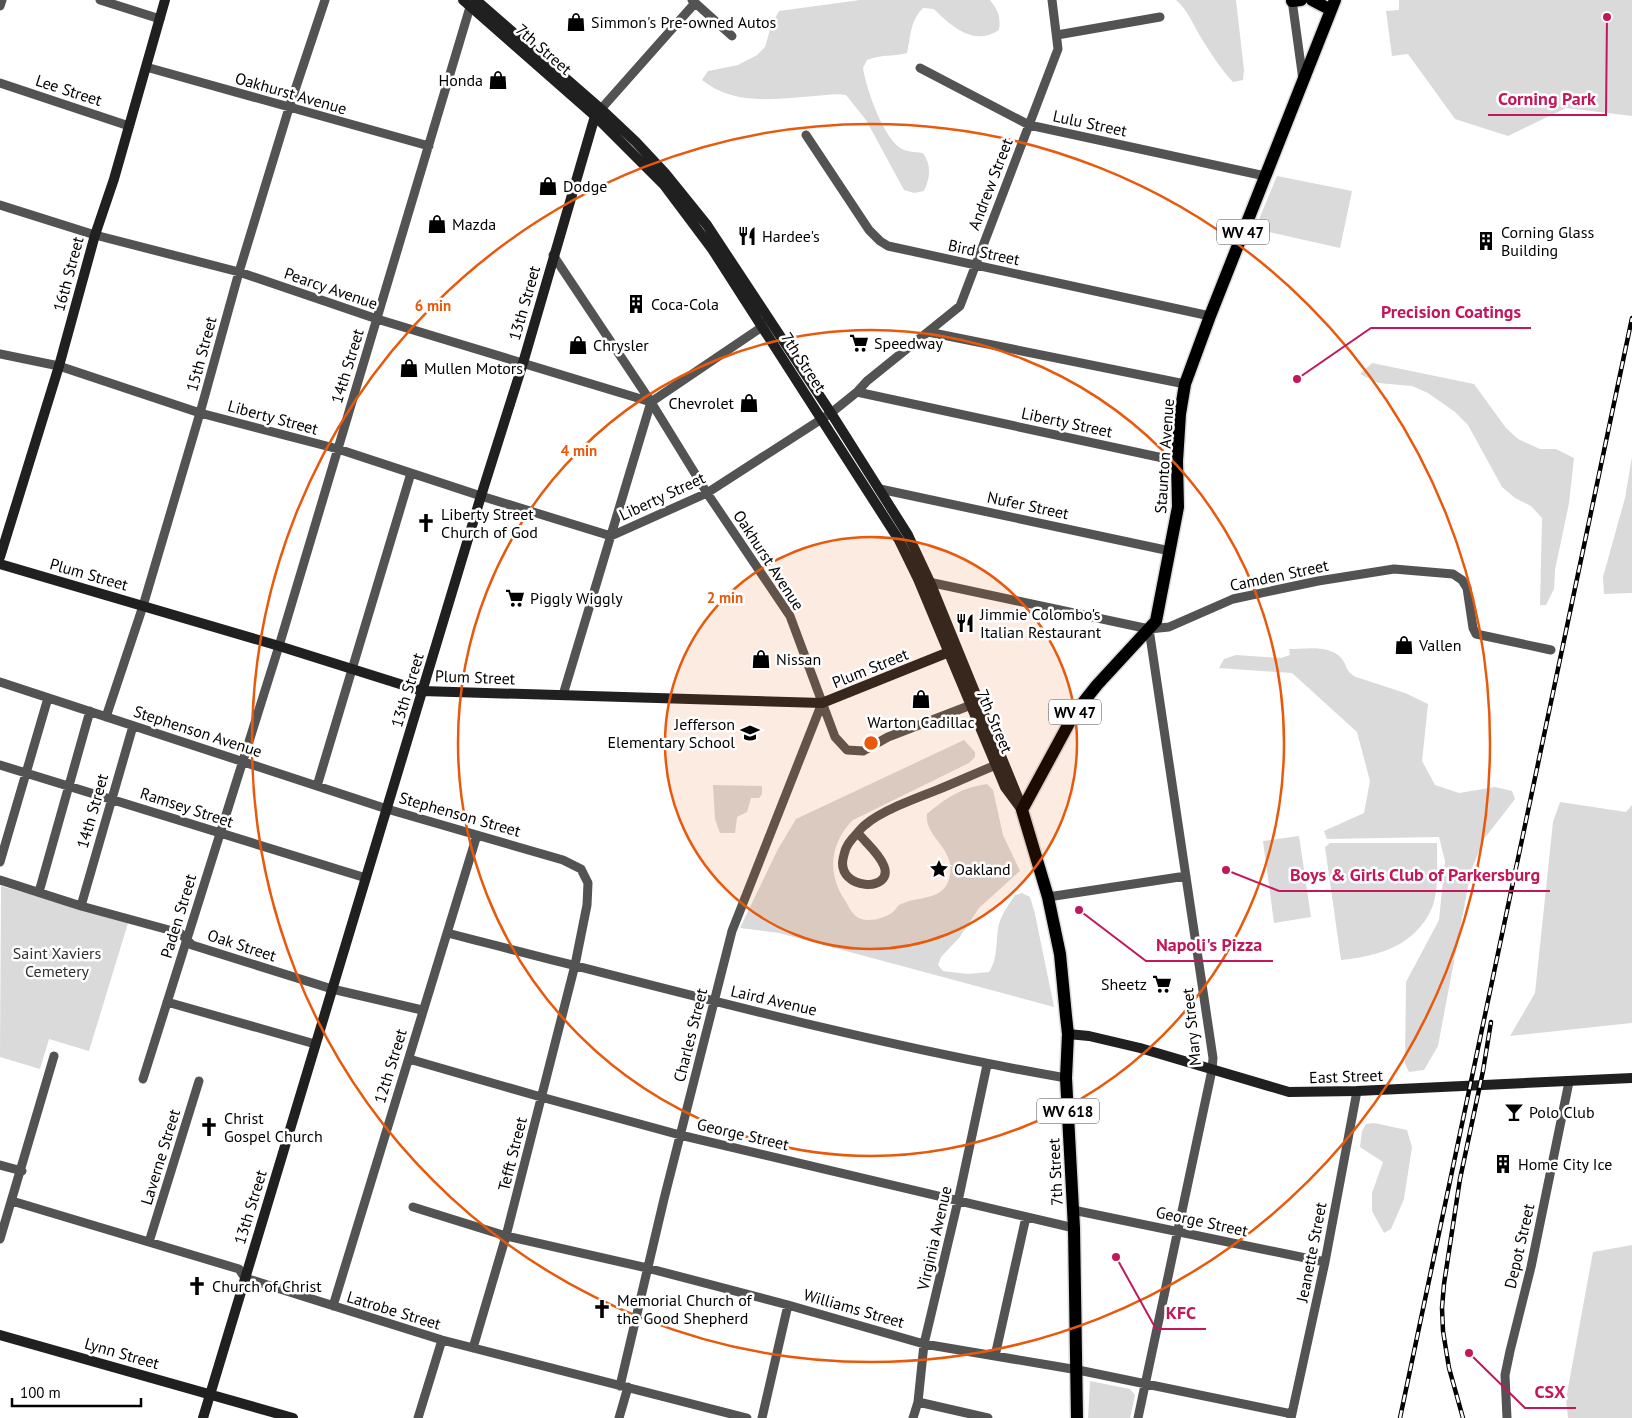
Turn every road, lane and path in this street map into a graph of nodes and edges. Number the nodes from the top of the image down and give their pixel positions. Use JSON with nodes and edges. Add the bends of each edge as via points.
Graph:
{"nodes":[{"id":1,"x":2,"y":0,"type":"edge"},
{"id":2,"x":100,"y":0,"type":"edge"},
{"id":3,"x":165,"y":0,"type":"edge"},
{"id":4,"x":325,"y":0,"type":"edge"},
{"id":5,"x":1052,"y":0,"type":"edge"},
{"id":6,"x":1295,"y":0,"type":"edge"},
{"id":7,"x":1312,"y":0,"type":"edge"},
{"id":8,"x":470,"y":2,"type":"edge"},
{"id":9,"x":694,"y":2,"type":"edge"},
{"id":10,"x":1333,"y":5,"type":"edge"},
{"id":11,"x":0,"y":6,"type":"edge"},
{"id":12,"x":1160,"y":17,"type":"dead end"},
{"id":13,"x":160,"y":19,"type":"junction"},
{"id":14,"x":1057,"y":34,"type":"junction"},
{"id":15,"x":732,"y":36,"type":"dead end"},
{"id":16,"x":146,"y":67,"type":"junction"},
{"id":17,"x":920,"y":68,"type":"dead end"},
{"id":18,"x":1303,"y":80,"type":"junction"},
{"id":19,"x":0,"y":84,"type":"edge"},
{"id":20,"x":289,"y":108,"type":"junction"},
{"id":21,"x":598,"y":112,"type":"junction"},
{"id":22,"x":1029,"y":125,"type":"junction"},
{"id":23,"x":129,"y":126,"type":"junction"},
{"id":24,"x":806,"y":135,"type":"dead end"},
{"id":25,"x":429,"y":146,"type":"junction"},
{"id":26,"x":1265,"y":176,"type":"junction"},
{"id":27,"x":0,"y":205,"type":"edge"},
{"id":28,"x":94,"y":235,"type":"junction"},
{"id":29,"x":553,"y":255,"type":"junction"},
{"id":30,"x":974,"y":266,"type":"junction"},
{"id":31,"x":239,"y":272,"type":"junction"},
{"id":32,"x":1210,"y":316,"type":"junction"},
{"id":33,"x":377,"y":319,"type":"junction"},
{"id":34,"x":762,"y":327,"type":"junction"},
{"id":35,"x":928,"y":332,"type":"junction"},
{"id":36,"x":0,"y":354,"type":"edge"},
{"id":37,"x":523,"y":363,"type":"junction"},
{"id":38,"x":59,"y":366,"type":"junction"},
{"id":39,"x":1185,"y":384,"type":"junction"},
{"id":40,"x":857,"y":392,"type":"junction"},
{"id":41,"x":651,"y":402,"type":"junction"},
{"id":42,"x":200,"y":413,"type":"junction"},
{"id":43,"x":831,"y":413,"type":"junction"},
{"id":44,"x":821,"y":419,"type":"junction"},
{"id":45,"x":338,"y":449,"type":"junction"},
{"id":46,"x":1177,"y":461,"type":"junction"},
{"id":47,"x":411,"y":474,"type":"junction"},
{"id":48,"x":880,"y":489,"type":"junction"},
{"id":49,"x":706,"y":493,"type":"junction"},
{"id":50,"x":481,"y":496,"type":"junction"},
{"id":51,"x":611,"y":536,"type":"junction"},
{"id":52,"x":1170,"y":551,"type":"junction"},
{"id":53,"x":0,"y":557,"type":"edge"},
{"id":54,"x":0,"y":564,"type":"edge"},
{"id":55,"x":918,"y":579,"type":"junction"},
{"id":56,"x":930,"y":582,"type":"junction"},
{"id":57,"x":143,"y":606,"type":"junction"},
{"id":58,"x":1149,"y":630,"type":"junction"},
{"id":59,"x":279,"y":646,"type":"junction"},
{"id":60,"x":1551,"y":650,"type":"dead end"},
{"id":61,"x":953,"y":651,"type":"junction"},
{"id":62,"x":352,"y":669,"type":"junction"},
{"id":63,"x":0,"y":682,"type":"edge"},
{"id":64,"x":422,"y":690,"type":"junction"},
{"id":65,"x":563,"y":695,"type":"junction"},
{"id":66,"x":48,"y":698,"type":"junction"},
{"id":67,"x":822,"y":703,"type":"junction"},
{"id":68,"x":972,"y":705,"type":"junction"},
{"id":69,"x":90,"y":711,"type":"junction"},
{"id":70,"x":106,"y":717,"type":"junction"},
{"id":71,"x":133,"y":726,"type":"junction"},
{"id":72,"x":242,"y":761,"type":"junction"},
{"id":73,"x":0,"y":765,"type":"edge"},
{"id":74,"x":996,"y":765,"type":"junction"},
{"id":75,"x":26,"y":773,"type":"junction"},
{"id":76,"x":70,"y":786,"type":"junction"},
{"id":77,"x":317,"y":786,"type":"junction"},
{"id":78,"x":112,"y":798,"type":"junction"},
{"id":79,"x":386,"y":809,"type":"junction"},
{"id":80,"x":1022,"y":810,"type":"junction"},
{"id":81,"x":220,"y":833,"type":"junction"},
{"id":82,"x":858,"y":833,"type":"junction"},
{"id":83,"x":477,"y":834,"type":"junction"},
{"id":84,"x":0,"y":862,"type":"edge"},
{"id":85,"x":1186,"y":876,"type":"junction"},
{"id":86,"x":366,"y":878,"type":"junction"},
{"id":87,"x":0,"y":880,"type":"edge"},
{"id":88,"x":40,"y":892,"type":"junction"},
{"id":89,"x":1048,"y":897,"type":"junction"},
{"id":90,"x":81,"y":906,"type":"junction"},
{"id":91,"x":447,"y":933,"type":"junction"},
{"id":92,"x":187,"y":939,"type":"junction"},
{"id":93,"x":575,"y":965,"type":"junction"},
{"id":94,"x":332,"y":989,"type":"junction"},
{"id":95,"x":714,"y":1001,"type":"junction"},
{"id":96,"x":167,"y":1002,"type":"junction"},
{"id":97,"x":422,"y":1010,"type":"junction"},
{"id":98,"x":1068,"y":1034,"type":"junction"},
{"id":99,"x":316,"y":1044,"type":"junction"},
{"id":100,"x":54,"y":1056,"type":"dead end"},
{"id":101,"x":409,"y":1059,"type":"junction"},
{"id":102,"x":987,"y":1065,"type":"junction"},
{"id":103,"x":1212,"y":1070,"type":"junction"},
{"id":104,"x":1066,"y":1078,"type":"junction"},
{"id":105,"x":1632,"y":1078,"type":"edge"},
{"id":106,"x":143,"y":1079,"type":"dead end"},
{"id":107,"x":199,"y":1081,"type":"dead end"},
{"id":108,"x":1569,"y":1082,"type":"junction"},
{"id":109,"x":1356,"y":1091,"type":"junction"},
{"id":110,"x":541,"y":1097,"type":"junction"},
{"id":111,"x":680,"y":1135,"type":"junction"},
{"id":112,"x":0,"y":1164,"type":"edge"},
{"id":113,"x":22,"y":1171,"type":"junction"},
{"id":114,"x":12,"y":1201,"type":"junction"},
{"id":115,"x":958,"y":1201,"type":"junction"},
{"id":116,"x":413,"y":1207,"type":"dead end"},
{"id":117,"x":1073,"y":1210,"type":"junction"},
{"id":118,"x":1026,"y":1216,"type":"junction"},
{"id":119,"x":1074,"y":1228,"type":"junction"},
{"id":120,"x":1176,"y":1231,"type":"junction"},
{"id":121,"x":506,"y":1236,"type":"junction"},
{"id":122,"x":0,"y":1239,"type":"edge"},
{"id":123,"x":149,"y":1242,"type":"junction"},
{"id":124,"x":1325,"y":1262,"type":"junction"},
{"id":125,"x":648,"y":1268,"type":"junction"},
{"id":126,"x":245,"y":1278,"type":"junction"},
{"id":127,"x":788,"y":1305,"type":"junction"},
{"id":128,"x":333,"y":1306,"type":"junction"},
{"id":129,"x":0,"y":1335,"type":"edge"},
{"id":130,"x":442,"y":1340,"type":"junction"},
{"id":131,"x":924,"y":1344,"type":"junction"},
{"id":132,"x":473,"y":1348,"type":"junction"},
{"id":133,"x":995,"y":1356,"type":"junction"},
{"id":134,"x":1078,"y":1370,"type":"junction"},
{"id":135,"x":1145,"y":1384,"type":"junction"},
{"id":136,"x":624,"y":1386,"type":"junction"},
{"id":137,"x":211,"y":1394,"type":"junction"},
{"id":138,"x":918,"y":1402,"type":"junction"},
{"id":139,"x":1292,"y":1416,"type":"edge"},
{"id":140,"x":288,"y":1417,"type":"edge"},
{"id":141,"x":203,"y":1418,"type":"edge"},
{"id":142,"x":418,"y":1418,"type":"edge"},
{"id":143,"x":619,"y":1418,"type":"edge"},
{"id":144,"x":747,"y":1418,"type":"edge"},
{"id":145,"x":762,"y":1418,"type":"edge"},
{"id":146,"x":913,"y":1418,"type":"edge"},
{"id":147,"x":988,"y":1418,"type":"edge"},
{"id":148,"x":1078,"y":1418,"type":"edge"},
{"id":149,"x":1138,"y":1418,"type":"edge"},
{"id":150,"x":1507,"y":1418,"type":"edge"}],
"edges":[{"from":1,"to":11,"type":"street"},
{"from":2,"to":13,"type":"street"},
{"from":3,"to":13,"type":"street","name":"16th Street"},
{"from":4,"to":20,"type":"street","name":"15th Street"},
{"from":5,"to":14,"type":"street","name":"Andrew Street"},
{"from":6,"to":18,"type":"street","name":"Staunton Avenue"},
{"from":7,"to":10,"type":"main road"},
{"from":8,"to":21,"type":"street","name":"7th Street","number":"WV 618"},
{"from":8,"to":25,"type":"street","name":"14th Street"},
{"from":9,"to":15,"type":"street"},
{"from":9,"to":21,"type":"street","name":"13th Street"},
{"from":10,"to":18,"type":"main road","name":"Staunton Avenue","number":"WV 47"},
{"from":12,"to":14,"type":"street"},
{"from":13,"to":16,"type":"street","name":"16th Street"},
{"from":14,"to":22,"type":"street","name":"Andrew Street","via":[[1058,49]]},
{"from":16,"to":20,"type":"street","name":"Oakhurst Avenue"},
{"from":16,"to":23,"type":"street","name":"16th Street"},
{"from":17,"to":22,"type":"street","name":"Lulu Street"},
{"from":18,"to":26,"type":"main road","name":"Staunton Avenue","number":"WV 47"},
{"from":19,"to":23,"type":"street","name":"Lee Street"},
{"from":20,"to":25,"type":"street","name":"Oakhurst Avenue"},
{"from":20,"to":31,"type":"street","name":"15th Street"},
{"from":21,"to":29,"type":"street","name":"13th Street"},
{"from":21,"to":34,"type":"street","name":"7th Street","number":"WV 618","via":[[664,185],[712,249]]},
{"from":21,"to":43,"type":"street","name":"7th Street","number":"WV 618","via":[[660,166],[696,210]]},
{"from":22,"to":26,"type":"street","name":"Lulu Street"},
{"from":22,"to":30,"type":"street","name":"Andrew Street"},
{"from":23,"to":28,"type":"street","name":"16th Street"},
{"from":24,"to":30,"type":"street","name":"Bird Street","via":[[869,230],[880,241],[896,249]]},
{"from":25,"to":33,"type":"street","name":"14th Street"},
{"from":26,"to":32,"type":"main road","name":"Staunton Avenue","number":"WV 47"},
{"from":27,"to":28,"type":"street","name":"Pearcy Avenue"},
{"from":28,"to":31,"type":"street","name":"Pearcy Avenue"},
{"from":28,"to":38,"type":"street","name":"16th Street"},
{"from":29,"to":37,"type":"street","name":"13th Street"},
{"from":29,"to":41,"type":"street"},
{"from":30,"to":32,"type":"street","name":"Bird Street"},
{"from":30,"to":35,"type":"street","name":"Andrew Street","via":[[960,306]]},
{"from":31,"to":33,"type":"street","name":"Pearcy Avenue"},
{"from":31,"to":42,"type":"street","name":"15th Street"},
{"from":32,"to":39,"type":"main road","name":"Staunton Avenue","number":"WV 47"},
{"from":33,"to":37,"type":"street","name":"Pearcy Avenue"},
{"from":33,"to":45,"type":"street","name":"14th Street"},
{"from":34,"to":41,"type":"street"},
{"from":34,"to":44,"type":"street","name":"7th Street","number":"WV 618"},
{"from":35,"to":39,"type":"street"},
{"from":35,"to":40,"type":"street","name":"Andrew Street"},
{"from":36,"to":38,"type":"street","name":"Liberty Street"},
{"from":37,"to":41,"type":"street","name":"Pearcy Avenue"},
{"from":37,"to":50,"type":"street","name":"13th Street"},
{"from":38,"to":42,"type":"street","name":"Liberty Street"},
{"from":38,"to":53,"type":"street","name":"16th Street"},
{"from":39,"to":46,"type":"main road","name":"Staunton Avenue","number":"WV 47"},
{"from":40,"to":43,"type":"street","name":"Liberty Street"},
{"from":40,"to":46,"type":"street","name":"Liberty Street"},
{"from":41,"to":49,"type":"street","name":"Oakhurst Avenue"},
{"from":41,"to":51,"type":"street"},
{"from":42,"to":45,"type":"street","name":"Liberty Street"},
{"from":42,"to":57,"type":"street","name":"15th Street"},
{"from":43,"to":44,"type":"street","name":"Liberty Street"},
{"from":43,"to":48,"type":"street","name":"7th Street","number":"WV 618"},
{"from":44,"to":49,"type":"street","name":"Liberty Street"},
{"from":44,"to":55,"type":"street","name":"7th Street","number":"WV 618","via":[[899,540]]},
{"from":45,"to":47,"type":"street","name":"Liberty Street"},
{"from":45,"to":59,"type":"street","name":"14th Street"},
{"from":46,"to":52,"type":"main road","name":"Staunton Avenue","number":"WV 47","via":[[1178,507]]},
{"from":47,"to":50,"type":"street","name":"Liberty Street"},
{"from":47,"to":62,"type":"street"},
{"from":48,"to":52,"type":"street","name":"Nufer Street"},
{"from":48,"to":56,"type":"street","name":"7th Street","number":"WV 618","via":[[911,541]]},
{"from":49,"to":51,"type":"street","name":"Liberty Street"},
{"from":49,"to":67,"type":"street","name":"Oakhurst Avenue","via":[[790,616]]},
{"from":50,"to":51,"type":"street","name":"Liberty Street"},
{"from":50,"to":64,"type":"street","name":"13th Street"},
{"from":51,"to":65,"type":"street"},
{"from":52,"to":58,"type":"main road","name":"Staunton Avenue","number":"WV 47","via":[[1156,621]]},
{"from":54,"to":57,"type":"street","name":"Plum Street"},
{"from":55,"to":56,"type":"street","name":"Camden Street"},
{"from":55,"to":61,"type":"street","name":"7th Street","number":"WV 618"},
{"from":56,"to":58,"type":"street","name":"Camden Street"},
{"from":56,"to":61,"type":"street","name":"7th Street","number":"WV 618"},
{"from":57,"to":59,"type":"street","name":"Plum Street"},
{"from":57,"to":70,"type":"street","name":"15th Street"},
{"from":58,"to":60,"type":"street","name":"Camden Street","via":[[1169,627],[1233,599],[1394,568],[1453,574],[1467,588],[1476,634]]},
{"from":58,"to":80,"type":"main road","name":"Staunton Avenue","number":"WV 47","via":[[1074,714]]},
{"from":58,"to":85,"type":"street","name":"Mary Street"},
{"from":59,"to":62,"type":"street","name":"Plum Street"},
{"from":59,"to":72,"type":"street","name":"14th Street"},
{"from":61,"to":67,"type":"street","name":"Plum Street"},
{"from":61,"to":68,"type":"street","name":"7th Street","number":"WV 618"},
{"from":61,"to":80,"type":"street","name":"7th Street","number":"WV 618"},
{"from":62,"to":64,"type":"street","name":"Plum Street"},
{"from":62,"to":77,"type":"street"},
{"from":63,"to":66,"type":"street","name":"Stephenson Avenue"},
{"from":64,"to":65,"type":"street","name":"Plum Street"},
{"from":64,"to":79,"type":"street","name":"13th Street"},
{"from":65,"to":67,"type":"street","name":"Plum Street"},
{"from":66,"to":69,"type":"street","name":"Stephenson Avenue"},
{"from":66,"to":75,"type":"street"},
{"from":67,"to":68,"type":"street","name":"Oakhurst Avenue","via":[[834,737],[846,750],[863,751],[888,737]]},
{"from":67,"to":95,"type":"street","name":"Charles Street","via":[[732,931]]},
{"from":68,"to":74,"type":"street","name":"7th Street","number":"WV 618"},
{"from":69,"to":70,"type":"street","name":"Stephenson Avenue"},
{"from":69,"to":76,"type":"street"},
{"from":70,"to":71,"type":"street","name":"Stephenson Avenue"},
{"from":71,"to":72,"type":"street","name":"Stephenson Avenue"},
{"from":71,"to":78,"type":"street","name":"14th Street"},
{"from":72,"to":77,"type":"street","name":"Stephenson Avenue"},
{"from":72,"to":81,"type":"street","name":"Paden Street"},
{"from":73,"to":75,"type":"street","name":"Ramsey Street"},
{"from":74,"to":80,"type":"street","name":"7th Street","number":"WV 618","via":[[1005,787]]},
{"from":74,"to":82,"type":"street","via":[[900,805],[866,824]]},
{"from":75,"to":76,"type":"street","name":"Ramsey Street"},
{"from":75,"to":84,"type":"street"},
{"from":76,"to":78,"type":"street","name":"Ramsey Street"},
{"from":76,"to":88,"type":"street"},
{"from":77,"to":79,"type":"street","name":"Stephenson Avenue"},
{"from":78,"to":81,"type":"street","name":"Ramsey Street"},
{"from":78,"to":90,"type":"street","name":"14th Street"},
{"from":79,"to":83,"type":"street","name":"Stephenson Street"},
{"from":79,"to":86,"type":"street","name":"13th Street"},
{"from":80,"to":89,"type":"main road","name":"7th Street","number":"WV 618"},
{"from":81,"to":86,"type":"street","name":"Ramsey Street"},
{"from":81,"to":92,"type":"street","name":"Paden Street"},
{"from":82,"to":82,"type":"street","via":[[845,847],[842,864],[847,877],[853,881],[870,885],[877,883],[886,872],[884,866]]},
{"from":83,"to":91,"type":"street","name":"12th Street"},
{"from":83,"to":93,"type":"street","name":"Stephenson Street","via":[[563,860],[581,870],[588,882],[587,905]]},
{"from":85,"to":89,"type":"street"},
{"from":85,"to":103,"type":"street","name":"Mary Street","via":[[1213,1058]]},
{"from":86,"to":94,"type":"street","name":"13th Street"},
{"from":87,"to":88,"type":"street","name":"Oak Street"},
{"from":88,"to":90,"type":"street","name":"Oak Street"},
{"from":89,"to":98,"type":"main road","name":"7th Street","number":"WV 618","via":[[1060,954]]},
{"from":90,"to":92,"type":"street","name":"Oak Street","via":[[180,933]]},
{"from":91,"to":93,"type":"street","name":"Laird Avenue"},
{"from":91,"to":97,"type":"street","name":"12th Street"},
{"from":92,"to":94,"type":"street","name":"Oak Street","via":[[192,945]]},
{"from":92,"to":96,"type":"street","name":"Paden Street"},
{"from":93,"to":95,"type":"street","name":"Laird Avenue"},
{"from":93,"to":110,"type":"street","name":"Tefft Street"},
{"from":94,"to":97,"type":"street","name":"Oak Street"},
{"from":94,"to":99,"type":"street","name":"13th Street"},
{"from":95,"to":102,"type":"street","name":"Laird Avenue"},
{"from":95,"to":111,"type":"street","name":"Charles Street"},
{"from":96,"to":99,"type":"street"},
{"from":96,"to":106,"type":"street","name":"Paden Street"},
{"from":97,"to":101,"type":"street","name":"12th Street"},
{"from":98,"to":103,"type":"street","name":"East Street","via":[[1140,1048]]},
{"from":98,"to":104,"type":"main road","name":"7th Street","number":"WV 618"},
{"from":99,"to":126,"type":"street","name":"13th Street"},
{"from":100,"to":113,"type":"street"},
{"from":101,"to":110,"type":"street","name":"George Street"},
{"from":101,"to":128,"type":"street","name":"12th Street"},
{"from":102,"to":104,"type":"street","name":"Laird Avenue"},
{"from":102,"to":115,"type":"street","name":"Virginia Avenue"},
{"from":103,"to":109,"type":"street","name":"East Street","via":[[1289,1092]]},
{"from":103,"to":120,"type":"street","name":"Mary Street"},
{"from":104,"to":117,"type":"main road","name":"7th Street","number":"WV 618"},
{"from":105,"to":108,"type":"street","name":"East Street"},
{"from":107,"to":123,"type":"street","name":"Laverne Street"},
{"from":108,"to":109,"type":"street","name":"East Street"},
{"from":108,"to":150,"type":"street","name":"Depot Street","via":[[1531,1267],[1510,1351],[1506,1375]]},
{"from":109,"to":124,"type":"street","name":"Jeanette Street"},
{"from":110,"to":111,"type":"street","name":"George Street"},
{"from":110,"to":121,"type":"street","name":"Tefft Street"},
{"from":111,"to":115,"type":"street","name":"George Street"},
{"from":111,"to":125,"type":"street","name":"Charles Street"},
{"from":112,"to":113,"type":"street"},
{"from":113,"to":114,"type":"street"},
{"from":114,"to":122,"type":"street"},
{"from":114,"to":123,"type":"street","name":"Latrobe Street"},
{"from":115,"to":118,"type":"street","name":"George Street"},
{"from":115,"to":131,"type":"street","name":"Virginia Avenue"},
{"from":116,"to":121,"type":"street","name":"Williams Street"},
{"from":117,"to":119,"type":"main road","name":"7th Street","number":"WV 618"},
{"from":117,"to":120,"type":"street","name":"George Street"},
{"from":118,"to":119,"type":"street","name":"George Street"},
{"from":118,"to":133,"type":"street"},
{"from":119,"to":134,"type":"main road","name":"7th Street","number":"WV 618"},
{"from":120,"to":124,"type":"street","name":"George Street"},
{"from":120,"to":135,"type":"street","name":"Mary Street"},
{"from":121,"to":125,"type":"street","name":"Williams Street"},
{"from":121,"to":132,"type":"street","name":"Tefft Street"},
{"from":123,"to":126,"type":"street","name":"Latrobe Street","via":[[239,1268]]},
{"from":124,"to":139,"type":"street","name":"Jeanette Street"},
{"from":125,"to":127,"type":"street","name":"Williams Street"},
{"from":125,"to":136,"type":"street","name":"Charles Street"},
{"from":126,"to":128,"type":"street","name":"Latrobe Street"},
{"from":126,"to":137,"type":"street","name":"13th Street"},
{"from":127,"to":131,"type":"street","name":"Williams Street"},
{"from":127,"to":145,"type":"street"},
{"from":128,"to":130,"type":"street","name":"Latrobe Street"},
{"from":129,"to":137,"type":"street","name":"Lynn Street"},
{"from":130,"to":132,"type":"street","name":"Latrobe Street"},
{"from":130,"to":142,"type":"street"},
{"from":131,"to":133,"type":"street","name":"Williams Street"},
{"from":131,"to":138,"type":"street","name":"Virginia Avenue"},
{"from":132,"to":136,"type":"street","name":"Latrobe Street"},
{"from":133,"to":134,"type":"street","name":"Williams Street"},
{"from":134,"to":135,"type":"street","name":"Williams Street"},
{"from":134,"to":148,"type":"main road","name":"7th Street","number":"WV 618"},
{"from":135,"to":139,"type":"street","name":"Williams Street"},
{"from":135,"to":149,"type":"street","name":"Mary Street"},
{"from":136,"to":143,"type":"street","name":"Charles Street"},
{"from":136,"to":144,"type":"street","name":"Latrobe Street"},
{"from":137,"to":140,"type":"street","name":"Lynn Street"},
{"from":137,"to":141,"type":"street","name":"13th Street"},
{"from":138,"to":146,"type":"street","name":"Virginia Avenue"},
{"from":138,"to":147,"type":"street"}]}
